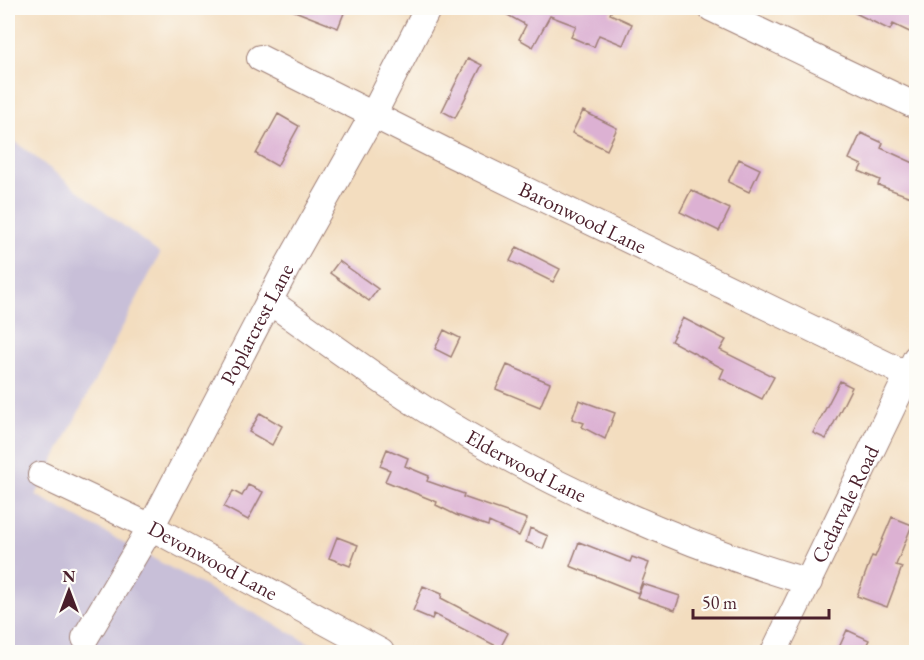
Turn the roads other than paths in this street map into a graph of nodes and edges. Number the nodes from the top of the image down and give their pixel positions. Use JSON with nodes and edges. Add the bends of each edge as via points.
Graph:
{"nodes":[{"id":1,"x":428,"y":8,"type":"edge"},
{"id":2,"x":711,"y":8,"type":"edge"},
{"id":3,"x":260,"y":58,"type":"dead end"},
{"id":4,"x":916,"y":106,"type":"edge"},
{"id":5,"x":373,"y":115,"type":"junction"},
{"id":6,"x":269,"y":301,"type":"junction"},
{"id":7,"x":912,"y":366,"type":"edge"},
{"id":8,"x":41,"y":475,"type":"dead end"},
{"id":9,"x":151,"y":527,"type":"junction"},
{"id":10,"x":809,"y":582,"type":"junction"},
{"id":11,"x":84,"y":638,"type":"dead end"},
{"id":12,"x":381,"y":652,"type":"edge"},
{"id":13,"x":774,"y":652,"type":"edge"}],
"edges":[{"from":1,"to":5,"type":"street","name":"Poplarcrest Lane"},
{"from":2,"to":4,"type":"street"},
{"from":3,"to":5,"type":"street","name":"Baronwood Lane"},
{"from":5,"to":6,"type":"street","name":"Poplarcrest Lane"},
{"from":5,"to":7,"type":"street","name":"Baronwood Lane"},
{"from":6,"to":9,"type":"street","name":"Poplarcrest Lane"},
{"from":6,"to":10,"type":"street","name":"Elderwood Lane","via":[[379,379],[502,454],[651,524]]},
{"from":7,"to":10,"type":"street","name":"Cedarvale Road"},
{"from":8,"to":9,"type":"street","name":"Devonwood Lane"},
{"from":9,"to":11,"type":"street","name":"Poplarcrest Lane"},
{"from":9,"to":12,"type":"street","name":"Devonwood Lane"},
{"from":10,"to":13,"type":"street","name":"Cedarvale Road"}]}
